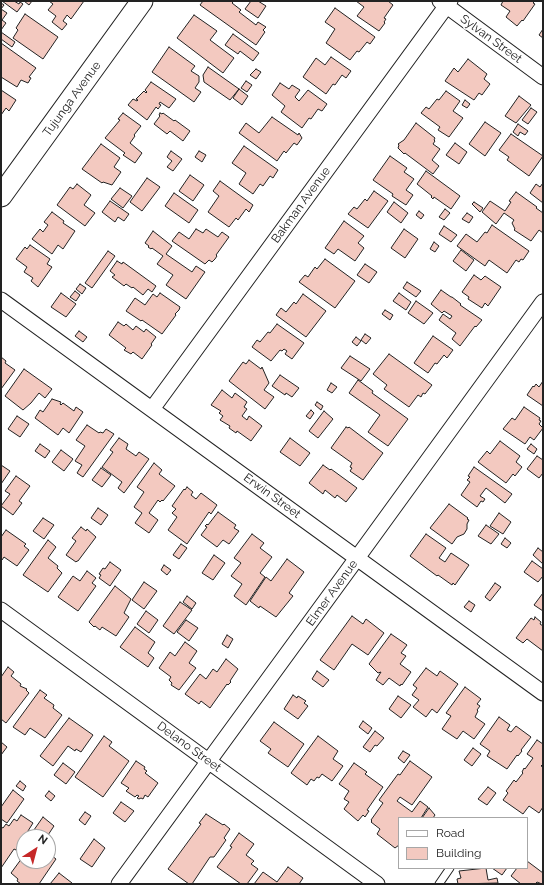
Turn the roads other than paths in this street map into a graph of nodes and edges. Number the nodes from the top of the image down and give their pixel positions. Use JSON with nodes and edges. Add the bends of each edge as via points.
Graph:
{"nodes":[{"id":1,"x":142,"y":1,"type":"edge"},
{"id":2,"x":446,"y":3,"type":"edge"},
{"id":3,"x":543,"y":77,"type":"edge"},
{"id":4,"x":1,"y":196,"type":"edge"},
{"id":5,"x":1,"y":300,"type":"edge"},
{"id":6,"x":543,"y":302,"type":"edge"},
{"id":7,"x":152,"y":410,"type":"junction"},
{"id":8,"x":357,"y":558,"type":"junction"},
{"id":9,"x":1,"y":610,"type":"edge"},
{"id":10,"x":543,"y":693,"type":"edge"},
{"id":11,"x":209,"y":761,"type":"junction"},
{"id":12,"x":449,"y":869,"type":"edge"},
{"id":13,"x":119,"y":884,"type":"edge"},
{"id":14,"x":377,"y":884,"type":"edge"},
{"id":15,"x":439,"y":884,"type":"edge"}],
"edges":[{"from":1,"to":4,"type":"street","name":"Tujunga Avenue"},
{"from":2,"to":3,"type":"street","name":"Sylvan Street"},
{"from":2,"to":7,"type":"street","name":"Bakman Avenue"},
{"from":5,"to":7,"type":"street","name":"Erwin Street"},
{"from":6,"to":8,"type":"street","name":"Elmer Avenue"},
{"from":7,"to":8,"type":"street","name":"Erwin Street"},
{"from":8,"to":10,"type":"street","name":"Erwin Street"},
{"from":8,"to":11,"type":"street","name":"Elmer Avenue"},
{"from":9,"to":11,"type":"street","name":"Delano Street"},
{"from":11,"to":13,"type":"street","name":"Elmer Avenue"},
{"from":11,"to":14,"type":"street","name":"Delano Street"},
{"from":12,"to":15,"type":"lane"}]}
